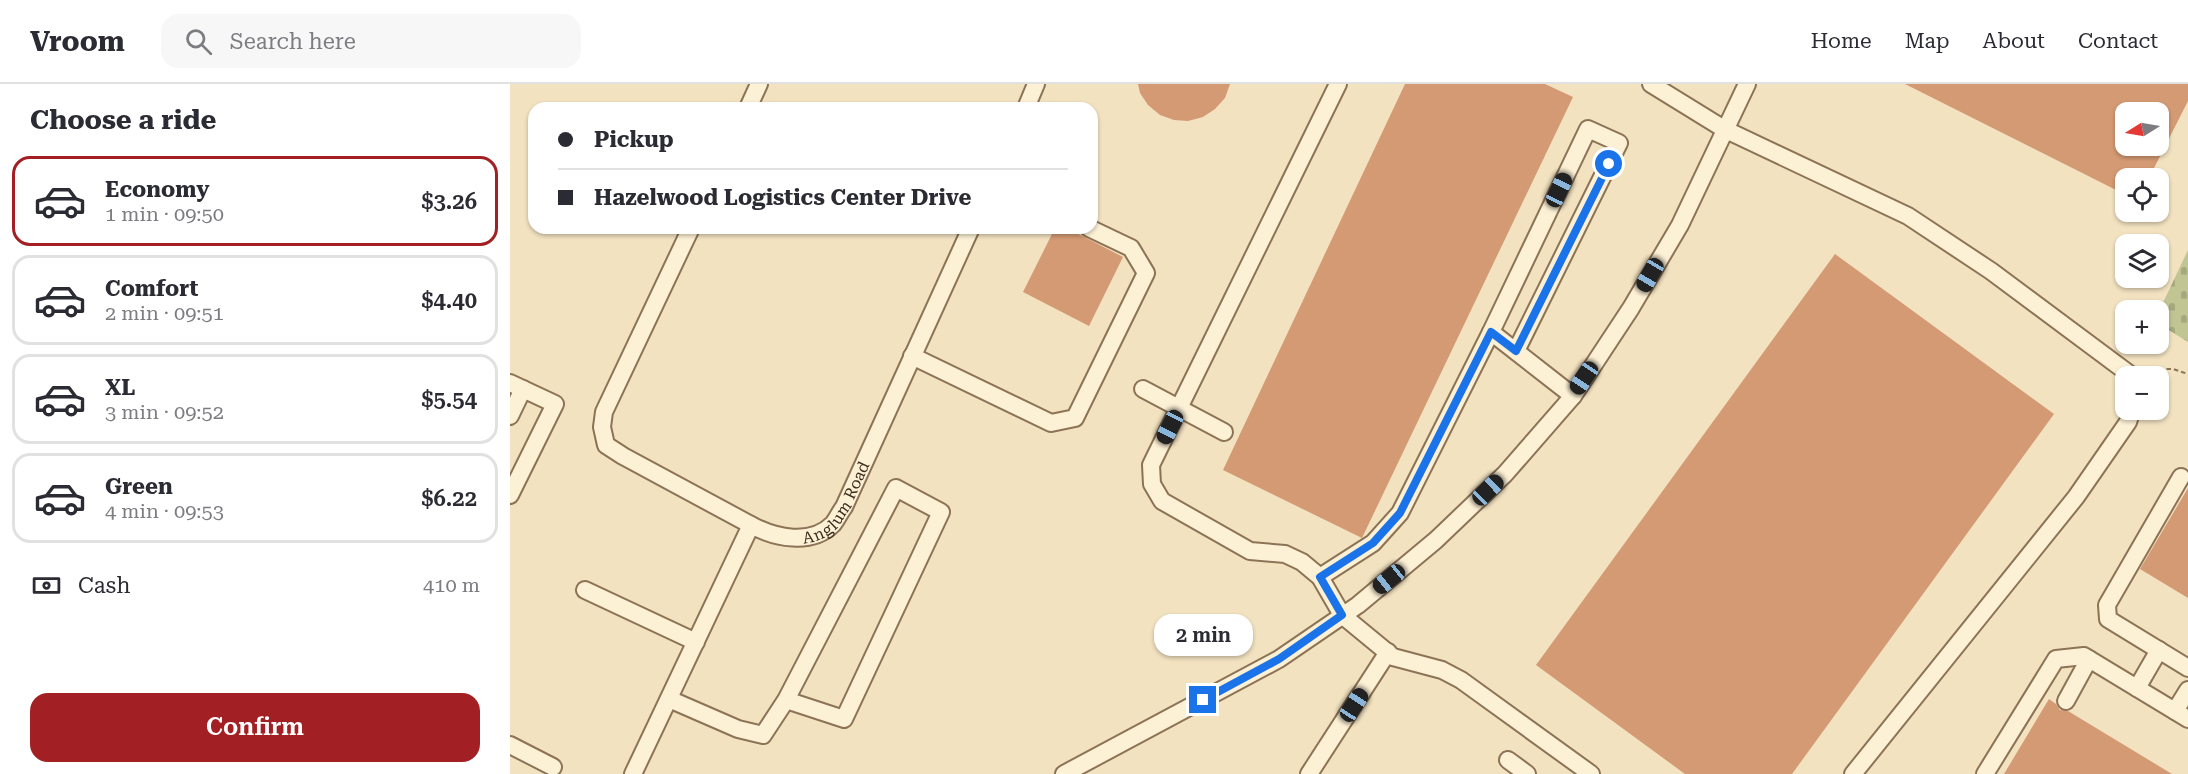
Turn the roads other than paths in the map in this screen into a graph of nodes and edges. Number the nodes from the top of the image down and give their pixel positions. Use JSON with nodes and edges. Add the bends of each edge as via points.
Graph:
{"nodes":[{"id":1,"x":759,"y":84,"type":"edge"},
{"id":2,"x":1036,"y":84,"type":"edge"},
{"id":3,"x":1338,"y":84,"type":"edge"},
{"id":4,"x":1651,"y":84,"type":"edge"},
{"id":5,"x":1747,"y":84,"type":"edge"},
{"id":6,"x":751,"y":102,"type":"edge"},
{"id":7,"x":1028,"y":102,"type":"edge"},
{"id":8,"x":1724,"y":129,"type":"junction"},
{"id":9,"x":1098,"y":232,"type":"edge"},
{"id":10,"x":688,"y":234,"type":"edge"},
{"id":11,"x":968,"y":234,"type":"edge"},
{"id":12,"x":1491,"y":332,"type":"junction"},
{"id":13,"x":1516,"y":351,"type":"junction"},
{"id":14,"x":912,"y":356,"type":"junction"},
{"id":15,"x":2118,"y":366,"type":"edge"},
{"id":16,"x":517,"y":386,"type":"edge"},
{"id":17,"x":1143,"y":389,"type":"dead end"},
{"id":18,"x":1573,"y":396,"type":"junction"},
{"id":19,"x":1179,"y":408,"type":"junction"},
{"id":20,"x":510,"y":416,"type":"edge"},
{"id":21,"x":2129,"y":420,"type":"edge"},
{"id":22,"x":1224,"y":432,"type":"dead end"},
{"id":23,"x":2181,"y":477,"type":"dead end"},
{"id":24,"x":510,"y":495,"type":"edge"},
{"id":25,"x":751,"y":525,"type":"junction"},
{"id":26,"x":1320,"y":577,"type":"junction"},
{"id":27,"x":585,"y":590,"type":"dead end"},
{"id":28,"x":1342,"y":615,"type":"junction"},
{"id":29,"x":696,"y":642,"type":"junction"},
{"id":30,"x":2159,"y":650,"type":"junction"},
{"id":31,"x":1388,"y":652,"type":"junction"},
{"id":32,"x":2089,"y":659,"type":"junction"},
{"id":33,"x":2188,"y":668,"type":"edge"},
{"id":34,"x":2137,"y":688,"type":"junction"},
{"id":35,"x":2188,"y":690,"type":"edge"},
{"id":36,"x":669,"y":699,"type":"junction"},
{"id":37,"x":786,"y":699,"type":"junction"},
{"id":38,"x":2066,"y":701,"type":"dead end"},
{"id":39,"x":2182,"y":715,"type":"edge"},
{"id":40,"x":510,"y":746,"type":"edge"},
{"id":41,"x":1508,"y":760,"type":"dead end"},
{"id":42,"x":553,"y":766,"type":"dead end"},
{"id":43,"x":633,"y":774,"type":"edge"},
{"id":44,"x":1064,"y":774,"type":"edge"},
{"id":45,"x":1309,"y":774,"type":"edge"},
{"id":46,"x":1527,"y":774,"type":"edge"},
{"id":47,"x":1591,"y":774,"type":"edge"},
{"id":48,"x":1853,"y":774,"type":"edge"},
{"id":49,"x":1985,"y":774,"type":"edge"}],
"edges":[{"from":1,"to":6,"type":"street"},
{"from":2,"to":7,"type":"street"},
{"from":3,"to":19,"type":"street"},
{"from":4,"to":8,"type":"street"},
{"from":5,"to":8,"type":"street"},
{"from":8,"to":15,"type":"street","via":[[1908,216],[1991,271]]},
{"from":8,"to":18,"type":"street","via":[[1680,225]]},
{"from":9,"to":14,"type":"street","via":[[1131,248],[1146,273],[1075,418],[1051,423]]},
{"from":10,"to":25,"type":"street","name":"Anglum Road","via":[[604,412],[602,428],[606,445]]},
{"from":11,"to":14,"type":"street","name":"Anglum Road"},
{"from":12,"to":13,"type":"street"},
{"from":12,"to":13,"type":"street","via":[[1588,129],[1619,143]]},
{"from":12,"to":26,"type":"street","via":[[1400,513],[1373,543]]},
{"from":13,"to":18,"type":"street"},
{"from":14,"to":25,"type":"street","name":"Anglum Road","via":[[844,507],[833,523],[821,532],[785,538]]},
{"from":16,"to":20,"type":"street"},
{"from":16,"to":24,"type":"street","via":[[555,404]]},
{"from":17,"to":19,"type":"street"},
{"from":18,"to":28,"type":"street","via":[[1505,474],[1445,532]]},
{"from":19,"to":22,"type":"street"},
{"from":19,"to":26,"type":"street","via":[[1151,465],[1152,484],[1162,501],[1250,551],[1285,554]]},
{"from":21,"to":48,"type":"street","via":[[2076,497]]},
{"from":23,"to":30,"type":"street","via":[[2107,605],[2108,619]]},
{"from":25,"to":29,"type":"street"},
{"from":26,"to":28,"type":"street"},
{"from":27,"to":29,"type":"street"},
{"from":28,"to":31,"type":"street"},
{"from":28,"to":44,"type":"street","via":[[1279,659]]},
{"from":29,"to":36,"type":"street"},
{"from":30,"to":33,"type":"street"},
{"from":30,"to":34,"type":"street"},
{"from":31,"to":45,"type":"street"},
{"from":31,"to":47,"type":"street","via":[[1461,680]]},
{"from":32,"to":34,"type":"street"},
{"from":32,"to":38,"type":"street"},
{"from":32,"to":49,"type":"street","via":[[2056,659]]},
{"from":34,"to":39,"type":"street"},
{"from":35,"to":39,"type":"street"},
{"from":36,"to":37,"type":"street","via":[[738,729],[763,735]]},
{"from":36,"to":43,"type":"street"},
{"from":37,"to":37,"type":"street","via":[[896,488],[941,512],[844,719]]},
{"from":40,"to":42,"type":"street"},
{"from":41,"to":46,"type":"street"}]}
